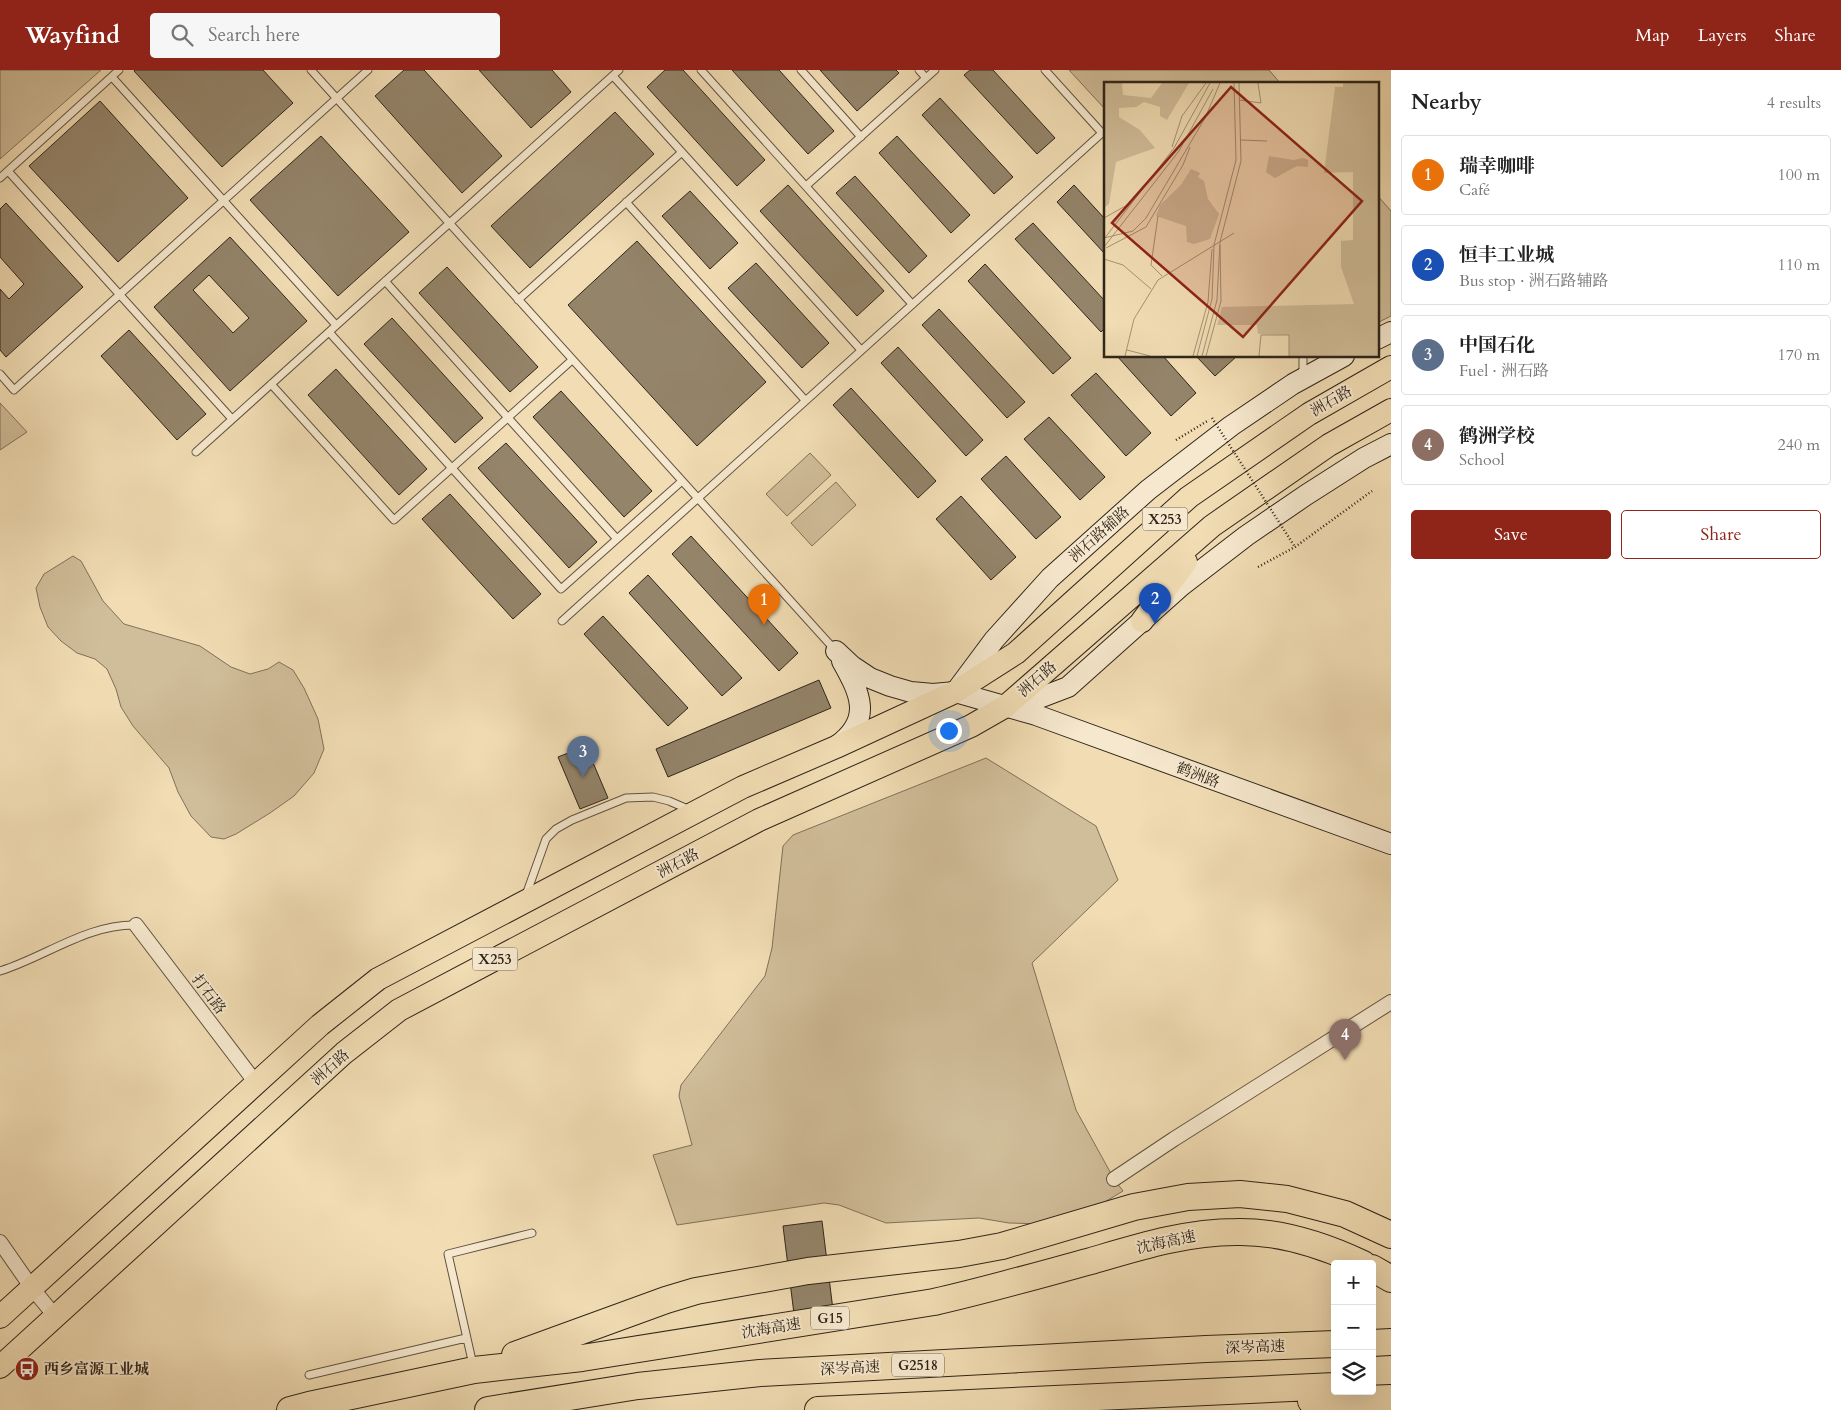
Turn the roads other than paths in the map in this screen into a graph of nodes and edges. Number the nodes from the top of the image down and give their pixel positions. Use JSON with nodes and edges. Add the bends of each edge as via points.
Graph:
{"nodes":[{"id":1,"x":119,"y":70,"type":"edge"},
{"id":2,"x":311,"y":70,"type":"edge"},
{"id":3,"x":368,"y":70,"type":"edge"},
{"id":4,"x":619,"y":70,"type":"edge"},
{"id":5,"x":701,"y":70,"type":"edge"},
{"id":6,"x":801,"y":70,"type":"edge"},
{"id":7,"x":919,"y":70,"type":"edge"},
{"id":8,"x":935,"y":70,"type":"edge"},
{"id":9,"x":1046,"y":70,"type":"edge"},
{"id":10,"x":613,"y":76,"type":"junction"},
{"id":11,"x":112,"y":77,"type":"junction"},
{"id":12,"x":926,"y":78,"type":"junction"},
{"id":13,"x":337,"y":99,"type":"junction"},
{"id":14,"x":861,"y":137,"type":"junction"},
{"id":15,"x":682,"y":152,"type":"junction"},
{"id":16,"x":8,"y":171,"type":"junction"},
{"id":17,"x":0,"y":178,"type":"edge"},
{"id":18,"x":806,"y":186,"type":"junction"},
{"id":19,"x":224,"y":201,"type":"junction"},
{"id":20,"x":626,"y":202,"type":"junction"},
{"id":21,"x":449,"y":223,"type":"junction"},
{"id":22,"x":385,"y":281,"type":"junction"},
{"id":23,"x":120,"y":295,"type":"junction"},
{"id":24,"x":518,"y":300,"type":"junction"},
{"id":25,"x":912,"y":304,"type":"junction"},
{"id":26,"x":336,"y":326,"type":"junction"},
{"id":27,"x":329,"y":332,"type":"junction"},
{"id":28,"x":1391,"y":332,"type":"edge"},
{"id":29,"x":1378,"y":338,"type":"edge"},
{"id":30,"x":861,"y":350,"type":"junction"},
{"id":31,"x":1338,"y":358,"type":"edge"},
{"id":32,"x":572,"y":360,"type":"junction"},
{"id":33,"x":1391,"y":367,"type":"edge"},
{"id":34,"x":0,"y":374,"type":"edge"},
{"id":35,"x":271,"y":384,"type":"junction"},
{"id":36,"x":806,"y":400,"type":"junction"},
{"id":37,"x":1391,"y":410,"type":"edge"},
{"id":38,"x":508,"y":417,"type":"junction"},
{"id":39,"x":232,"y":419,"type":"junction"},
{"id":40,"x":1391,"y":444,"type":"edge"},
{"id":41,"x":196,"y":452,"type":"dead end"},
{"id":42,"x":452,"y":468,"type":"junction"},
{"id":43,"x":682,"y":480,"type":"junction"},
{"id":44,"x":698,"y":498,"type":"junction"},
{"id":45,"x":1212,"y":526,"type":"junction"},
{"id":46,"x":617,"y":539,"type":"junction"},
{"id":47,"x":562,"y":620,"type":"dead end"},
{"id":48,"x":1142,"y":621,"type":"junction"},
{"id":49,"x":836,"y":651,"type":"junction"},
{"id":50,"x":955,"y":692,"type":"junction"},
{"id":51,"x":1006,"y":706,"type":"junction"},
{"id":52,"x":836,"y":747,"type":"junction"},
{"id":53,"x":695,"y":812,"type":"junction"},
{"id":54,"x":1391,"y":844,"type":"edge"},
{"id":55,"x":521,"y":904,"type":"junction"},
{"id":56,"x":136,"y":925,"type":"joint"},
{"id":57,"x":0,"y":971,"type":"edge"},
{"id":58,"x":1391,"y":1002,"type":"edge"},
{"id":59,"x":256,"y":1083,"type":"junction"},
{"id":60,"x":1114,"y":1179,"type":"dead end"},
{"id":61,"x":532,"y":1233,"type":"dead end"},
{"id":62,"x":1391,"y":1234,"type":"edge"},
{"id":63,"x":0,"y":1242,"type":"edge"},
{"id":64,"x":1356,"y":1260,"type":"edge"},
{"id":65,"x":1376,"y":1270,"type":"edge"},
{"id":66,"x":1391,"y":1279,"type":"edge"},
{"id":67,"x":32,"y":1288,"type":"junction"},
{"id":68,"x":55,"y":1316,"type":"junction"},
{"id":69,"x":0,"y":1317,"type":"edge"},
{"id":70,"x":466,"y":1338,"type":"junction"},
{"id":71,"x":1391,"y":1342,"type":"edge"},
{"id":72,"x":1376,"y":1343,"type":"edge"},
{"id":73,"x":1331,"y":1344,"type":"edge"},
{"id":74,"x":0,"y":1367,"type":"edge"},
{"id":75,"x":474,"y":1370,"type":"junction"},
{"id":76,"x":309,"y":1375,"type":"dead end"},
{"id":77,"x":1376,"y":1384,"type":"edge"},
{"id":78,"x":1391,"y":1384,"type":"edge"},
{"id":79,"x":1331,"y":1386,"type":"edge"},
{"id":80,"x":1391,"y":1398,"type":"edge"},
{"id":81,"x":1158,"y":1402,"type":"junction"},
{"id":82,"x":495,"y":1408,"type":"edge"},
{"id":83,"x":290,"y":1410,"type":"edge"},
{"id":84,"x":818,"y":1410,"type":"edge"},
{"id":85,"x":971,"y":1410,"type":"edge"},
{"id":86,"x":1196,"y":1410,"type":"edge"}],
"edges":[{"from":1,"to":11,"type":"lane"},
{"from":2,"to":13,"type":"lane"},
{"from":3,"to":13,"type":"lane"},
{"from":4,"to":10,"type":"lane"},
{"from":5,"to":18,"type":"lane"},
{"from":6,"to":14,"type":"lane"},
{"from":7,"to":12,"type":"lane"},
{"from":8,"to":12,"type":"lane"},
{"from":9,"to":25,"type":"lane","via":[[1102,132]]},
{"from":10,"to":15,"type":"lane"},
{"from":10,"to":21,"type":"lane"},
{"from":11,"to":16,"type":"lane"},
{"from":11,"to":19,"type":"lane"},
{"from":12,"to":14,"type":"lane"},
{"from":13,"to":19,"type":"lane"},
{"from":13,"to":21,"type":"lane"},
{"from":14,"to":18,"type":"lane"},
{"from":15,"to":20,"type":"lane"},
{"from":15,"to":30,"type":"lane"},
{"from":16,"to":17,"type":"lane"},
{"from":16,"to":23,"type":"lane"},
{"from":18,"to":25,"type":"lane"},
{"from":19,"to":23,"type":"lane"},
{"from":19,"to":26,"type":"lane"},
{"from":20,"to":24,"type":"lane"},
{"from":20,"to":36,"type":"lane"},
{"from":21,"to":22,"type":"lane"},
{"from":21,"to":24,"type":"lane"},
{"from":22,"to":26,"type":"lane"},
{"from":22,"to":38,"type":"lane"},
{"from":23,"to":34,"type":"lane","via":[[14,390]]},
{"from":23,"to":39,"type":"lane"},
{"from":24,"to":32,"type":"lane"},
{"from":25,"to":30,"type":"lane"},
{"from":26,"to":27,"type":"lane"},
{"from":27,"to":35,"type":"lane"},
{"from":27,"to":42,"type":"lane"},
{"from":28,"to":29,"type":"main road"},
{"from":30,"to":36,"type":"lane"},
{"from":31,"to":50,"type":"main road","name":"洲石路辅路","via":[[1303,369],[1141,496],[1050,578],[994,640]]},
{"from":32,"to":38,"type":"lane"},
{"from":32,"to":43,"type":"lane"},
{"from":33,"to":50,"type":"main road","name":"洲石路","number":"X253","via":[[1310,414],[1189,497],[1016,653]]},
{"from":35,"to":39,"type":"lane"},
{"from":35,"to":42,"type":"lane","via":[[394,520]]},
{"from":36,"to":44,"type":"lane"},
{"from":37,"to":45,"type":"main road","name":"洲石路","number":"X253","via":[[1329,445]]},
{"from":38,"to":42,"type":"lane"},
{"from":38,"to":46,"type":"lane"},
{"from":39,"to":41,"type":"lane"},
{"from":40,"to":48,"type":"main road","via":[[1364,458],[1246,536]]},
{"from":42,"to":46,"type":"lane","via":[[561,589]]},
{"from":43,"to":44,"type":"lane"},
{"from":43,"to":46,"type":"lane"},
{"from":44,"to":47,"type":"lane"},
{"from":44,"to":49,"type":"lane"},
{"from":45,"to":48,"type":"main road"},
{"from":45,"to":51,"type":"main road","name":"洲石路","number":"X253"},
{"from":48,"to":51,"type":"main road","via":[[1068,686],[1034,700]]},
{"from":49,"to":50,"type":"main road","name":"鹤洲路","via":[[870,678],[890,686],[911,692]]},
{"from":49,"to":52,"type":"main road","via":[[859,693],[860,709],[857,724],[848,738]]},
{"from":50,"to":51,"type":"main road","name":"鹤洲路"},
{"from":50,"to":52,"type":"main road","name":"洲石路","number":"X253"},
{"from":51,"to":54,"type":"main road","name":"鹤洲路"},
{"from":51,"to":68,"type":"main road","name":"洲石路","number":"X253","via":[[971,726],[759,820],[399,1010],[344,1053]]},
{"from":52,"to":53,"type":"main road","name":"洲石路","number":"X253","via":[[743,787]]},
{"from":53,"to":55,"type":"main road","name":"洲石路","number":"X253"},
{"from":53,"to":55,"type":"lane","via":[[653,797],[626,798],[572,820],[546,839]]},
{"from":55,"to":59,"type":"main road","name":"洲石路","number":"X253","via":[[378,980],[320,1025]]},
{"from":56,"to":57,"type":"lane","via":[[99,930]]},
{"from":56,"to":59,"type":"street","name":"打石路"},
{"from":58,"to":60,"type":"street"},
{"from":59,"to":67,"type":"main road","name":"洲石路","number":"X253"},
{"from":61,"to":70,"type":"lane","via":[[448,1254]]},
{"from":62,"to":75,"type":"highway","via":[[1345,1214],[1287,1199],[1240,1194],[1188,1197],[1134,1207],[1002,1246],[808,1271],[696,1291]]},
{"from":63,"to":67,"type":"street"},
{"from":64,"to":75,"type":"highway","name":"沈海高速","number":"G15","via":[[1333,1249],[1286,1236],[1236,1232],[1189,1235],[934,1302],[582,1358]]},
{"from":65,"to":66,"type":"highway"},
{"from":67,"to":68,"type":"street"},
{"from":67,"to":69,"type":"main road","name":"洲石路","number":"X253"},
{"from":68,"to":74,"type":"main road","name":"洲石路","number":"X253"},
{"from":70,"to":75,"type":"lane"},
{"from":70,"to":76,"type":"lane"},
{"from":71,"to":72,"type":"highway"},
{"from":73,"to":82,"type":"highway","name":"深岑高速","number":"G2518","via":[[760,1373],[638,1386]]},
{"from":75,"to":83,"type":"highway","name":"沈海高速","number":"G15"},
{"from":77,"to":78,"type":"highway"},
{"from":79,"to":84,"type":"highway"},
{"from":80,"to":81,"type":"highway"},
{"from":81,"to":85,"type":"highway"},
{"from":81,"to":86,"type":"highway"}]}
